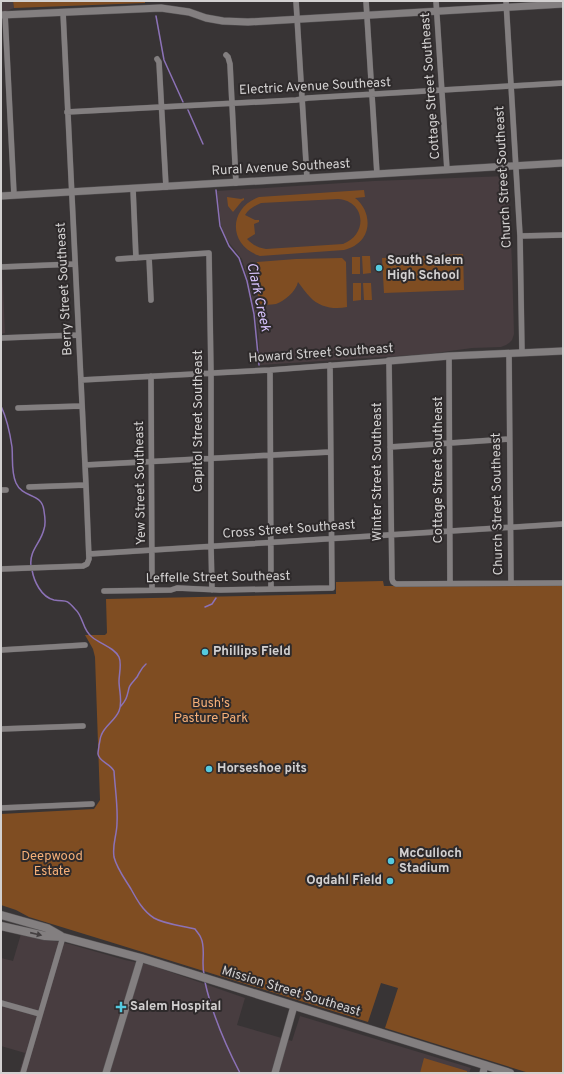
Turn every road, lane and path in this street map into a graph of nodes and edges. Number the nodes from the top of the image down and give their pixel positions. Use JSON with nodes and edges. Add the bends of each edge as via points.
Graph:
{"nodes":[{"id":1,"x":296,"y":1,"type":"edge"},
{"id":2,"x":366,"y":1,"type":"edge"},
{"id":3,"x":436,"y":1,"type":"edge"},
{"id":4,"x":507,"y":4,"type":"edge"},
{"id":5,"x":563,"y":4,"type":"edge"},
{"id":6,"x":437,"y":10,"type":"junction"},
{"id":7,"x":63,"y":12,"type":"junction"},
{"id":8,"x":3,"y":14,"type":"edge"},
{"id":9,"x":367,"y":15,"type":"junction"},
{"id":10,"x":297,"y":19,"type":"junction"},
{"id":11,"x":226,"y":55,"type":"dead end"},
{"id":12,"x":157,"y":59,"type":"dead end"},
{"id":13,"x":563,"y":83,"type":"edge"},
{"id":14,"x":511,"y":87,"type":"junction"},
{"id":15,"x":442,"y":91,"type":"junction"},
{"id":16,"x":371,"y":95,"type":"junction"},
{"id":17,"x":302,"y":99,"type":"junction"},
{"id":18,"x":232,"y":103,"type":"junction"},
{"id":19,"x":162,"y":107,"type":"junction"},
{"id":20,"x":67,"y":112,"type":"junction"},
{"id":21,"x":563,"y":163,"type":"edge"},
{"id":22,"x":516,"y":166,"type":"junction"},
{"id":23,"x":447,"y":170,"type":"junction"},
{"id":24,"x":377,"y":174,"type":"junction"},
{"id":25,"x":307,"y":178,"type":"junction"},
{"id":26,"x":236,"y":182,"type":"junction"},
{"id":27,"x":166,"y":187,"type":"junction"},
{"id":28,"x":133,"y":189,"type":"junction"},
{"id":29,"x":72,"y":192,"type":"junction"},
{"id":30,"x":14,"y":195,"type":"junction"},
{"id":31,"x":1,"y":196,"type":"edge"},
{"id":32,"x":563,"y":234,"type":"edge"},
{"id":33,"x":520,"y":236,"type":"junction"},
{"id":34,"x":149,"y":257,"type":"junction"},
{"id":35,"x":136,"y":258,"type":"junction"},
{"id":36,"x":118,"y":259,"type":"dead end"},
{"id":37,"x":75,"y":264,"type":"junction"},
{"id":38,"x":1,"y":267,"type":"edge"},
{"id":39,"x":151,"y":300,"type":"dead end"},
{"id":40,"x":78,"y":335,"type":"junction"},
{"id":41,"x":1,"y":338,"type":"edge"},
{"id":42,"x":563,"y":351,"type":"edge"},
{"id":43,"x":509,"y":353,"type":"junction"},
{"id":44,"x":522,"y":353,"type":"junction"},
{"id":45,"x":449,"y":356,"type":"junction"},
{"id":46,"x":389,"y":361,"type":"junction"},
{"id":47,"x":330,"y":365,"type":"junction"},
{"id":48,"x":270,"y":370,"type":"junction"},
{"id":49,"x":211,"y":373,"type":"junction"},
{"id":50,"x":151,"y":376,"type":"junction"},
{"id":51,"x":81,"y":380,"type":"junction"},
{"id":52,"x":82,"y":406,"type":"junction"},
{"id":53,"x":18,"y":408,"type":"dead end"},
{"id":54,"x":509,"y":440,"type":"junction"},
{"id":55,"x":450,"y":443,"type":"junction"},
{"id":56,"x":390,"y":448,"type":"junction"},
{"id":57,"x":330,"y":452,"type":"junction"},
{"id":58,"x":271,"y":455,"type":"junction"},
{"id":59,"x":211,"y":458,"type":"junction"},
{"id":60,"x":151,"y":462,"type":"junction"},
{"id":61,"x":85,"y":465,"type":"junction"},
{"id":62,"x":86,"y":485,"type":"junction"},
{"id":63,"x":30,"y":487,"type":"dead end"},
{"id":64,"x":563,"y":524,"type":"edge"},
{"id":65,"x":510,"y":527,"type":"junction"},
{"id":66,"x":450,"y":531,"type":"junction"},
{"id":67,"x":391,"y":535,"type":"junction"},
{"id":68,"x":331,"y":538,"type":"junction"},
{"id":69,"x":271,"y":542,"type":"junction"},
{"id":70,"x":211,"y":546,"type":"junction"},
{"id":71,"x":152,"y":550,"type":"junction"},
{"id":72,"x":89,"y":554,"type":"junction"},
{"id":73,"x":1,"y":569,"type":"edge"},
{"id":74,"x":450,"y":583,"type":"junction"},
{"id":75,"x":511,"y":583,"type":"junction"},
{"id":76,"x":563,"y":583,"type":"edge"},
{"id":77,"x":272,"y":588,"type":"junction"},
{"id":78,"x":152,"y":590,"type":"junction"},
{"id":79,"x":212,"y":590,"type":"junction"},
{"id":80,"x":104,"y":592,"type":"dead end"},
{"id":81,"x":85,"y":645,"type":"dead end"},
{"id":82,"x":1,"y":650,"type":"edge"},
{"id":83,"x":83,"y":726,"type":"dead end"},
{"id":84,"x":1,"y":729,"type":"edge"},
{"id":85,"x":92,"y":804,"type":"dead end"},
{"id":86,"x":1,"y":808,"type":"edge"},
{"id":87,"x":1,"y":914,"type":"edge"},
{"id":88,"x":1,"y":926,"type":"edge"},
{"id":89,"x":63,"y":937,"type":"junction"},
{"id":90,"x":141,"y":958,"type":"junction"},
{"id":91,"x":1,"y":1003,"type":"edge"},
{"id":92,"x":294,"y":1006,"type":"junction"},
{"id":93,"x":40,"y":1014,"type":"junction"},
{"id":94,"x":484,"y":1069,"type":"edge"},
{"id":95,"x":23,"y":1073,"type":"edge"},
{"id":96,"x":106,"y":1073,"type":"edge"},
{"id":97,"x":275,"y":1073,"type":"edge"},
{"id":98,"x":510,"y":1073,"type":"edge"}],
"edges":[{"from":1,"to":10,"type":"street"},
{"from":2,"to":9,"type":"street"},
{"from":3,"to":6,"type":"street","name":"Cottage Street Southeast"},
{"from":4,"to":5,"type":"street"},
{"from":4,"to":6,"type":"street"},
{"from":4,"to":14,"type":"street","name":"Church Street Southeast"},
{"from":6,"to":9,"type":"street"},
{"from":6,"to":15,"type":"street","name":"Cottage Street Southeast"},
{"from":7,"to":8,"type":"street"},
{"from":7,"to":10,"type":"street","via":[[161,8],[234,22]]},
{"from":7,"to":20,"type":"street","name":"Berry Street Southeast"},
{"from":8,"to":30,"type":"street"},
{"from":9,"to":10,"type":"street"},
{"from":9,"to":16,"type":"street"},
{"from":10,"to":17,"type":"street"},
{"from":11,"to":18,"type":"street","via":[[230,64]]},
{"from":12,"to":19,"type":"street"},
{"from":13,"to":14,"type":"street","name":"Electric Avenue Southeast"},
{"from":14,"to":15,"type":"street","name":"Electric Avenue Southeast"},
{"from":14,"to":22,"type":"street","name":"Church Street Southeast"},
{"from":15,"to":16,"type":"street","name":"Electric Avenue Southeast"},
{"from":15,"to":23,"type":"street","name":"Cottage Street Southeast"},
{"from":16,"to":17,"type":"street","name":"Electric Avenue Southeast"},
{"from":16,"to":24,"type":"street"},
{"from":17,"to":18,"type":"street","name":"Electric Avenue Southeast"},
{"from":17,"to":25,"type":"street"},
{"from":18,"to":19,"type":"street","name":"Electric Avenue Southeast"},
{"from":18,"to":26,"type":"street"},
{"from":19,"to":20,"type":"street","name":"Electric Avenue Southeast"},
{"from":19,"to":27,"type":"street"},
{"from":20,"to":29,"type":"street","name":"Berry Street Southeast"},
{"from":21,"to":22,"type":"street","name":"Rural Avenue Southeast"},
{"from":22,"to":23,"type":"street","name":"Rural Avenue Southeast"},
{"from":22,"to":33,"type":"street","name":"Church Street Southeast"},
{"from":23,"to":24,"type":"street","name":"Rural Avenue Southeast"},
{"from":24,"to":25,"type":"street","name":"Rural Avenue Southeast"},
{"from":25,"to":26,"type":"street","name":"Rural Avenue Southeast"},
{"from":26,"to":27,"type":"street","name":"Rural Avenue Southeast"},
{"from":27,"to":28,"type":"street","name":"Rural Avenue Southeast"},
{"from":28,"to":29,"type":"street","name":"Rural Avenue Southeast"},
{"from":28,"to":35,"type":"street"},
{"from":29,"to":30,"type":"street","name":"Rural Avenue Southeast"},
{"from":29,"to":37,"type":"street","name":"Berry Street Southeast"},
{"from":30,"to":31,"type":"street","name":"Rural Avenue Southeast"},
{"from":32,"to":33,"type":"street"},
{"from":33,"to":44,"type":"street","name":"Church Street Southeast"},
{"from":34,"to":35,"type":"street"},
{"from":34,"to":39,"type":"street"},
{"from":34,"to":49,"type":"street","name":"Capitol Street Southeast","via":[[209,253]]},
{"from":35,"to":36,"type":"street"},
{"from":37,"to":38,"type":"street"},
{"from":37,"to":40,"type":"street","name":"Berry Street Southeast"},
{"from":40,"to":41,"type":"street"},
{"from":40,"to":51,"type":"street","name":"Berry Street Southeast"},
{"from":42,"to":44,"type":"street","name":"Howard Street Southeast"},
{"from":43,"to":44,"type":"street","name":"Howard Street Southeast"},
{"from":43,"to":45,"type":"street","name":"Howard Street Southeast"},
{"from":43,"to":54,"type":"street","name":"Church Street Southeast"},
{"from":45,"to":46,"type":"street","name":"Howard Street Southeast"},
{"from":45,"to":55,"type":"street","name":"Cottage Street Southeast"},
{"from":46,"to":47,"type":"street","name":"Howard Street Southeast"},
{"from":46,"to":56,"type":"street","name":"Winter Street Southeast"},
{"from":47,"to":48,"type":"street","name":"Howard Street Southeast"},
{"from":47,"to":57,"type":"street"},
{"from":48,"to":49,"type":"street","name":"Howard Street Southeast"},
{"from":48,"to":58,"type":"street"},
{"from":49,"to":50,"type":"street","name":"Howard Street Southeast"},
{"from":49,"to":59,"type":"street","name":"Capitol Street Southeast"},
{"from":50,"to":51,"type":"street","name":"Howard Street Southeast"},
{"from":50,"to":60,"type":"street","name":"Yew Street Southeast"},
{"from":51,"to":52,"type":"street","name":"Berry Street Southeast"},
{"from":52,"to":53,"type":"street"},
{"from":52,"to":61,"type":"street","name":"Berry Street Southeast"},
{"from":54,"to":55,"type":"street"},
{"from":54,"to":65,"type":"street","name":"Church Street Southeast"},
{"from":55,"to":56,"type":"street"},
{"from":55,"to":66,"type":"street","name":"Cottage Street Southeast"},
{"from":56,"to":67,"type":"street","name":"Winter Street Southeast"},
{"from":57,"to":58,"type":"street"},
{"from":57,"to":68,"type":"street"},
{"from":58,"to":59,"type":"street"},
{"from":58,"to":69,"type":"street"},
{"from":59,"to":60,"type":"street"},
{"from":59,"to":70,"type":"street","name":"Capitol Street Southeast"},
{"from":60,"to":61,"type":"street"},
{"from":60,"to":71,"type":"street","name":"Yew Street Southeast"},
{"from":61,"to":62,"type":"street","name":"Berry Street Southeast"},
{"from":62,"to":63,"type":"street"},
{"from":62,"to":72,"type":"street","name":"Berry Street Southeast"},
{"from":64,"to":65,"type":"street","name":"Cross Street Southeast"},
{"from":65,"to":66,"type":"street","name":"Cross Street Southeast"},
{"from":65,"to":75,"type":"street","name":"Church Street Southeast"},
{"from":66,"to":67,"type":"street","name":"Cross Street Southeast"},
{"from":66,"to":74,"type":"street","name":"Cottage Street Southeast"},
{"from":67,"to":68,"type":"street","name":"Cross Street Southeast"},
{"from":67,"to":74,"type":"street","name":"Winter Street Southeast","via":[[393,582]]},
{"from":68,"to":69,"type":"street","name":"Cross Street Southeast"},
{"from":68,"to":77,"type":"street","name":"Leffelle Street Southeast","via":[[332,588]]},
{"from":69,"to":70,"type":"street","name":"Cross Street Southeast"},
{"from":69,"to":77,"type":"street"},
{"from":70,"to":71,"type":"street","name":"Cross Street Southeast"},
{"from":70,"to":79,"type":"street","name":"Capitol Street Southeast"},
{"from":71,"to":72,"type":"street","name":"Cross Street Southeast"},
{"from":71,"to":78,"type":"street","name":"Yew Street Southeast"},
{"from":72,"to":73,"type":"street","name":"Berry Street Southeast","via":[[88,562],[79,566]]},
{"from":74,"to":75,"type":"street"},
{"from":75,"to":76,"type":"street"},
{"from":77,"to":79,"type":"street","name":"Leffelle Street Southeast"},
{"from":78,"to":79,"type":"street","name":"Leffelle Street Southeast"},
{"from":78,"to":80,"type":"street","name":"Leffelle Street Southeast"},
{"from":81,"to":82,"type":"street"},
{"from":83,"to":84,"type":"street"},
{"from":85,"to":86,"type":"street"},
{"from":87,"to":89,"type":"main road","name":"Mission Street Southeast","via":[[47,928]]},
{"from":88,"to":89,"type":"main road","name":"Mission Street Southeast","one_way":true,"via":[[45,936]]},
{"from":89,"to":90,"type":"main road","name":"Mission Street Southeast"},
{"from":89,"to":93,"type":"street"},
{"from":90,"to":92,"type":"main road","name":"Mission Street Southeast"},
{"from":90,"to":96,"type":"street"},
{"from":91,"to":93,"type":"street"},
{"from":92,"to":94,"type":"main road","name":"Mission Street Southeast"},
{"from":92,"to":97,"type":"street"},
{"from":93,"to":95,"type":"street"},
{"from":94,"to":98,"type":"main road","name":"Mission Street Southeast"}]}
